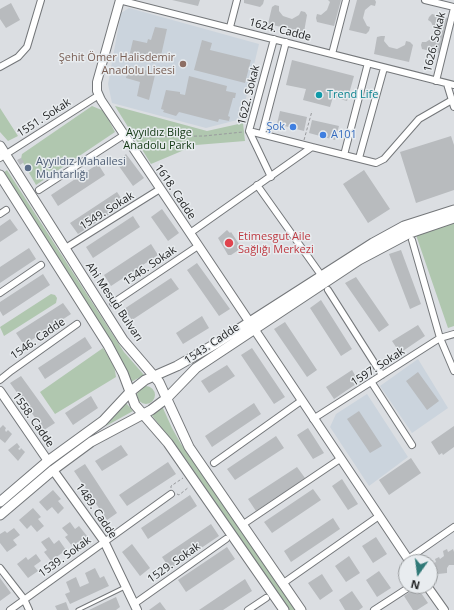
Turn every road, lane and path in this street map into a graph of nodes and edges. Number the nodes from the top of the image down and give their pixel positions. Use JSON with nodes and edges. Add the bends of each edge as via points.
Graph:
{"nodes":[{"id":1,"x":41,"y":0,"type":"edge"},
{"id":2,"x":120,"y":0,"type":"edge"},
{"id":3,"x":237,"y":0,"type":"edge"},
{"id":4,"x":346,"y":0,"type":"edge"},
{"id":5,"x":424,"y":0,"type":"edge"},
{"id":6,"x":454,"y":8,"type":"edge"},
{"id":7,"x":230,"y":27,"type":"junction"},
{"id":8,"x":274,"y":38,"type":"junction"},
{"id":9,"x":286,"y":42,"type":"junction"},
{"id":10,"x":332,"y":54,"type":"junction"},
{"id":11,"x":368,"y":63,"type":"junction"},
{"id":12,"x":0,"y":67,"type":"edge"},
{"id":13,"x":384,"y":68,"type":"junction"},
{"id":14,"x":436,"y":81,"type":"junction"},
{"id":15,"x":447,"y":84,"type":"junction"},
{"id":16,"x":454,"y":85,"type":"edge"},
{"id":17,"x":98,"y":94,"type":"junction"},
{"id":18,"x":452,"y":100,"type":"junction"},
{"id":19,"x":454,"y":108,"type":"edge"},
{"id":20,"x":312,"y":111,"type":"dead end"},
{"id":21,"x":249,"y":131,"type":"junction"},
{"id":22,"x":262,"y":134,"type":"junction"},
{"id":23,"x":125,"y":136,"type":"junction"},
{"id":24,"x":303,"y":144,"type":"junction"},
{"id":25,"x":0,"y":146,"type":"edge"},
{"id":26,"x":312,"y":147,"type":"junction"},
{"id":27,"x":344,"y":155,"type":"junction"},
{"id":28,"x":3,"y":157,"type":"edge"},
{"id":29,"x":359,"y":158,"type":"junction"},
{"id":30,"x":0,"y":175,"type":"edge"},
{"id":31,"x":271,"y":177,"type":"junction"},
{"id":32,"x":257,"y":185,"type":"junction"},
{"id":33,"x":160,"y":189,"type":"junction"},
{"id":34,"x":39,"y":190,"type":"dead end"},
{"id":35,"x":6,"y":210,"type":"dead end"},
{"id":36,"x":454,"y":210,"type":"edge"},
{"id":37,"x":0,"y":214,"type":"edge"},
{"id":38,"x":454,"y":218,"type":"edge"},
{"id":39,"x":190,"y":233,"type":"junction"},
{"id":40,"x":412,"y":240,"type":"dead end"},
{"id":41,"x":198,"y":246,"type":"junction"},
{"id":42,"x":64,"y":249,"type":"junction"},
{"id":43,"x":41,"y":265,"type":"dead end"},
{"id":44,"x":321,"y":275,"type":"junction"},
{"id":45,"x":328,"y":290,"type":"dead end"},
{"id":46,"x":0,"y":293,"type":"edge"},
{"id":47,"x":113,"y":303,"type":"dead end"},
{"id":48,"x":248,"y":322,"type":"junction"},
{"id":49,"x":77,"y":324,"type":"dead end"},
{"id":50,"x":254,"y":331,"type":"junction"},
{"id":51,"x":454,"y":334,"type":"edge"},
{"id":52,"x":440,"y":338,"type":"junction"},
{"id":53,"x":454,"y":371,"type":"edge"},
{"id":54,"x":154,"y":376,"type":"junction"},
{"id":55,"x":382,"y":376,"type":"junction"},
{"id":56,"x":0,"y":380,"type":"edge"},
{"id":57,"x":372,"y":383,"type":"junction"},
{"id":58,"x":0,"y":391,"type":"edge"},
{"id":59,"x":130,"y":392,"type":"junction"},
{"id":60,"x":167,"y":398,"type":"junction"},
{"id":61,"x":301,"y":401,"type":"junction"},
{"id":62,"x":144,"y":414,"type":"junction"},
{"id":63,"x":313,"y":420,"type":"junction"},
{"id":64,"x":412,"y":445,"type":"dead end"},
{"id":65,"x":340,"y":459,"type":"junction"},
{"id":66,"x":48,"y":461,"type":"junction"},
{"id":67,"x":214,"y":463,"type":"dead end"},
{"id":68,"x":53,"y":470,"type":"junction"},
{"id":69,"x":189,"y":473,"type":"junction"},
{"id":70,"x":196,"y":482,"type":"junction"},
{"id":71,"x":171,"y":494,"type":"junction"},
{"id":72,"x":0,"y":502,"type":"edge"},
{"id":73,"x":0,"y":515,"type":"edge"},
{"id":74,"x":379,"y":516,"type":"junction"},
{"id":75,"x":242,"y":525,"type":"junction"},
{"id":76,"x":454,"y":527,"type":"edge"},
{"id":77,"x":226,"y":539,"type":"dead end"},
{"id":78,"x":104,"y":541,"type":"junction"},
{"id":79,"x":404,"y":554,"type":"edge"},
{"id":80,"x":418,"y":554,"type":"edge"},
{"id":81,"x":0,"y":568,"type":"edge"},
{"id":82,"x":282,"y":584,"type":"junction"},
{"id":83,"x":125,"y":587,"type":"junction"},
{"id":84,"x":399,"y":594,"type":"edge"},
{"id":85,"x":433,"y":594,"type":"edge"},
{"id":86,"x":266,"y":598,"type":"dead end"},
{"id":87,"x":24,"y":599,"type":"junction"},
{"id":88,"x":136,"y":607,"type":"edge"},
{"id":89,"x":10,"y":610,"type":"edge"},
{"id":90,"x":29,"y":610,"type":"edge"},
{"id":91,"x":78,"y":610,"type":"edge"},
{"id":92,"x":248,"y":610,"type":"edge"},
{"id":93,"x":284,"y":610,"type":"edge"},
{"id":94,"x":301,"y":610,"type":"edge"},
{"id":95,"x":374,"y":610,"type":"edge"},
{"id":96,"x":444,"y":610,"type":"edge"}],
"edges":[{"from":1,"to":12,"type":"street","via":[[27,47],[18,57]]},
{"from":2,"to":7,"type":"street","name":"1624. Cadde"},
{"from":2,"to":17,"type":"street","via":[[97,82]]},
{"from":3,"to":7,"type":"street"},
{"from":4,"to":10,"type":"street"},
{"from":5,"to":6,"type":"street"},
{"from":6,"to":14,"type":"street","name":"1626. Sokak"},
{"from":7,"to":8,"type":"street","name":"1624. Cadde"},
{"from":8,"to":9,"type":"street","name":"1624. Cadde"},
{"from":8,"to":21,"type":"street","name":"1622. Sokak"},
{"from":9,"to":10,"type":"street","name":"1624. Cadde"},
{"from":9,"to":22,"type":"street"},
{"from":10,"to":11,"type":"street","name":"1624. Cadde"},
{"from":11,"to":13,"type":"street","name":"1624. Cadde"},
{"from":11,"to":27,"type":"street"},
{"from":13,"to":14,"type":"street","name":"1624. Cadde"},
{"from":13,"to":29,"type":"street"},
{"from":14,"to":15,"type":"street","name":"1624. Cadde"},
{"from":15,"to":16,"type":"street","name":"1624. Cadde"},
{"from":15,"to":18,"type":"street"},
{"from":17,"to":23,"type":"street","name":"1618. Cadde"},
{"from":17,"to":28,"type":"street","name":"1551. Sokak"},
{"from":18,"to":19,"type":"street"},
{"from":18,"to":29,"type":"street","via":[[419,119],[384,159],[376,163]]},
{"from":20,"to":24,"type":"path"},
{"from":21,"to":22,"type":"street"},
{"from":21,"to":23,"type":"path","via":[[204,136]]},
{"from":21,"to":31,"type":"street","name":"1622. Sokak"},
{"from":22,"to":24,"type":"street"},
{"from":23,"to":33,"type":"street","name":"1618. Cadde"},
{"from":23,"to":34,"type":"street"},
{"from":24,"to":26,"type":"street"},
{"from":25,"to":28,"type":"main road","name":"Ahi Mesud Bulvarı"},
{"from":26,"to":27,"type":"street"},
{"from":26,"to":31,"type":"street"},
{"from":27,"to":29,"type":"street"},
{"from":28,"to":42,"type":"main road","name":"Ahi Mesud Bulvarı"},
{"from":30,"to":59,"type":"main road","via":[[108,345]]},
{"from":31,"to":32,"type":"street"},
{"from":32,"to":39,"type":"street"},
{"from":32,"to":44,"type":"street"},
{"from":33,"to":39,"type":"street","name":"1618. Cadde"},
{"from":33,"to":42,"type":"street","name":"1549. Sokak"},
{"from":35,"to":37,"type":"street"},
{"from":36,"to":44,"type":"main road","name":"1543. Cadde","via":[[404,226]]},
{"from":38,"to":50,"type":"main road","name":"1543. Cadde","via":[[393,241]]},
{"from":39,"to":41,"type":"street","name":"1618. Cadde"},
{"from":40,"to":52,"type":"street"},
{"from":41,"to":47,"type":"street","name":"1546. Sokak"},
{"from":41,"to":48,"type":"street","name":"1618. Cadde"},
{"from":42,"to":54,"type":"main road","name":"Ahi Mesud Bulvarı","via":[[123,340]]},
{"from":43,"to":46,"type":"street"},
{"from":44,"to":48,"type":"main road","name":"1543. Cadde"},
{"from":45,"to":55,"type":"street"},
{"from":48,"to":50,"type":"street","name":"1618. Cadde"},
{"from":48,"to":54,"type":"main road","name":"1543. Cadde","via":[[186,362]]},
{"from":49,"to":56,"type":"street","name":"1546. Cadde"},
{"from":50,"to":60,"type":"main road","name":"1543. Cadde","via":[[196,368]]},
{"from":50,"to":61,"type":"street","name":"1618. Cadde"},
{"from":51,"to":52,"type":"street","name":"1597. Sokak"},
{"from":52,"to":53,"type":"street"},
{"from":52,"to":55,"type":"street","name":"1597. Sokak"},
{"from":54,"to":59,"type":"main road","name":"1543. Cadde"},
{"from":54,"to":60,"type":"main road","name":"Ahi Mesud Bulvarı"},
{"from":55,"to":57,"type":"street","name":"1597. Sokak"},
{"from":57,"to":63,"type":"street","name":"1597. Sokak"},
{"from":57,"to":64,"type":"street"},
{"from":58,"to":66,"type":"street","name":"1558. Cadde"},
{"from":59,"to":62,"type":"main road","via":[[135,405]]},
{"from":59,"to":66,"type":"main road","name":"1543. Cadde","via":[[99,425]]},
{"from":60,"to":62,"type":"main road","name":"1543. Cadde"},
{"from":60,"to":75,"type":"main road","name":"Ahi Mesud Bulvarı","via":[[189,447]]},
{"from":61,"to":63,"type":"street","name":"1618. Cadde"},
{"from":61,"to":67,"type":"street"},
{"from":62,"to":68,"type":"main road","name":"1543. Cadde","via":[[102,435]]},
{"from":62,"to":69,"type":"main road"},
{"from":63,"to":65,"type":"street","name":"1618. Cadde"},
{"from":65,"to":74,"type":"street","name":"1618. Cadde"},
{"from":65,"to":75,"type":"street"},
{"from":66,"to":72,"type":"main road","name":"1543. Cadde"},
{"from":68,"to":73,"type":"main road","name":"1543. Cadde"},
{"from":68,"to":78,"type":"street","name":"1489. Cadde"},
{"from":69,"to":70,"type":"main road"},
{"from":69,"to":71,"type":"path","via":[[171,486]]},
{"from":70,"to":71,"type":"path","via":[[179,495]]},
{"from":70,"to":93,"type":"main road"},
{"from":71,"to":78,"type":"street","name":"1539. Sokak"},
{"from":74,"to":79,"type":"street","name":"1618. Cadde"},
{"from":74,"to":82,"type":"street"},
{"from":75,"to":82,"type":"main road","name":"Ahi Mesud Bulvarı"},
{"from":76,"to":80,"type":"street"},
{"from":77,"to":88,"type":"street","name":"1529. Sokak"},
{"from":78,"to":83,"type":"street","name":"1489. Cadde"},
{"from":78,"to":87,"type":"street","name":"1539. Sokak"},
{"from":81,"to":87,"type":"street"},
{"from":82,"to":94,"type":"main road","name":"Ahi Mesud Bulvarı"},
{"from":83,"to":88,"type":"street","name":"1489. Cadde"},
{"from":83,"to":91,"type":"lane"},
{"from":84,"to":95,"type":"street"},
{"from":85,"to":96,"type":"street"},
{"from":86,"to":92,"type":"street"},
{"from":87,"to":89,"type":"street","name":"1539. Sokak"},
{"from":87,"to":90,"type":"street"}]}
